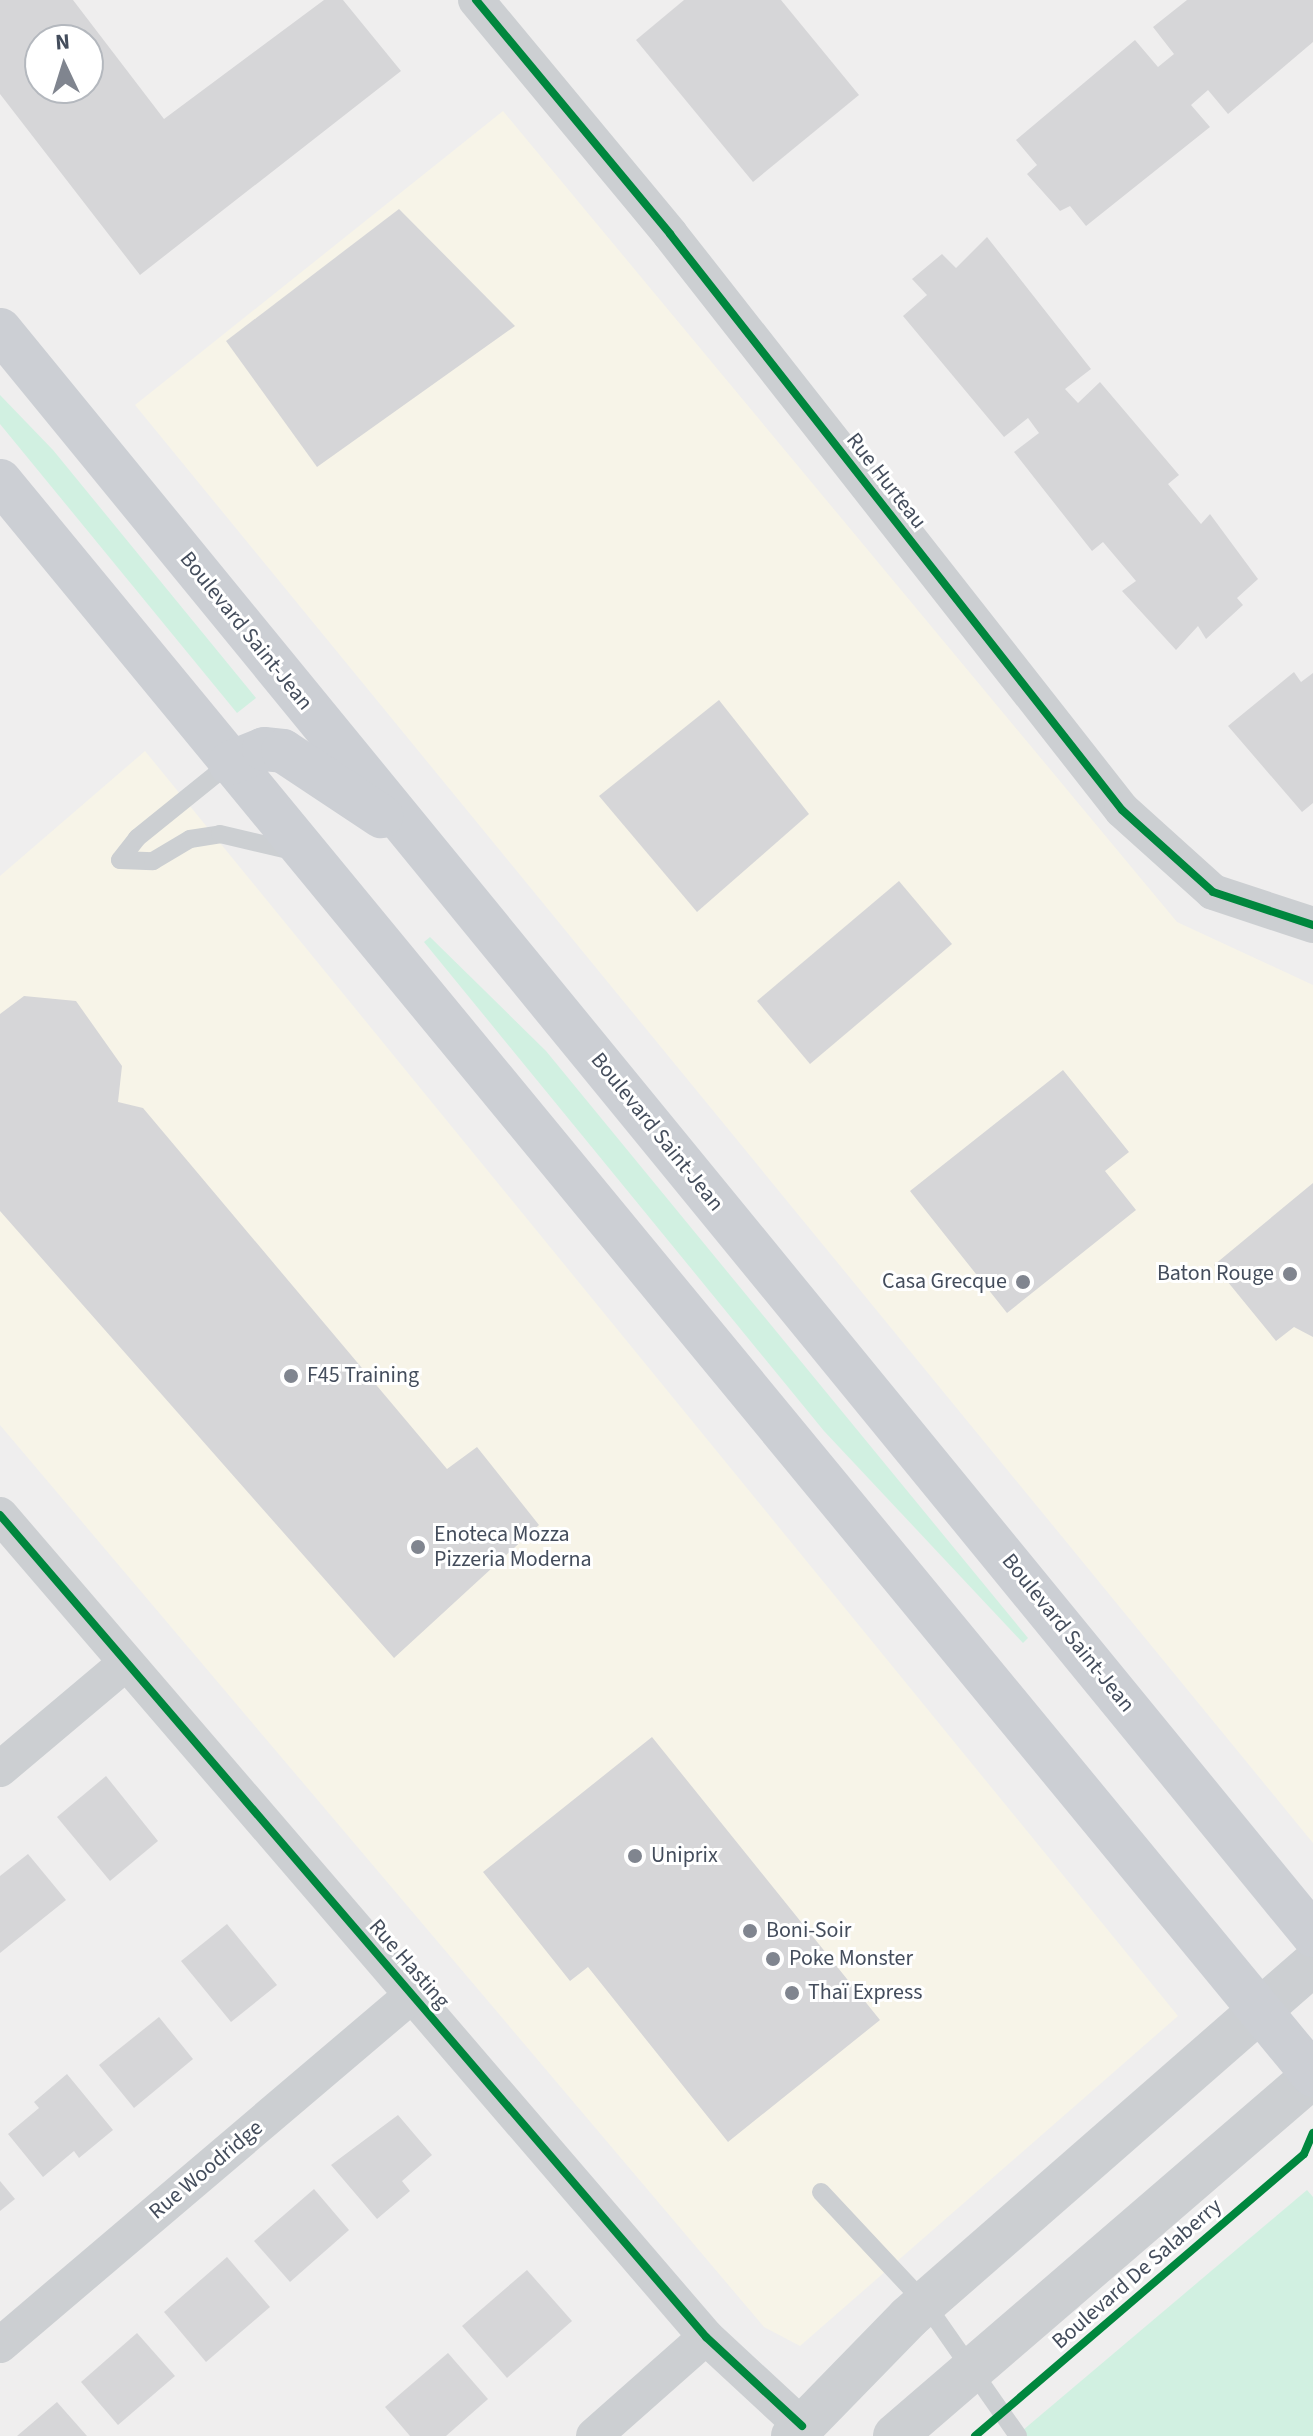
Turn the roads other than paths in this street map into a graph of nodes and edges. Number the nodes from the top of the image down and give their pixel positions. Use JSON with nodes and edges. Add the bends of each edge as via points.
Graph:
{"nodes":[{"id":1,"x":476,"y":0,"type":"edge"},
{"id":2,"x":0,"y":330,"type":"edge"},
{"id":3,"x":0,"y":481,"type":"edge"},
{"id":4,"x":230,"y":763,"type":"junction"},
{"id":5,"x":415,"y":837,"type":"junction"},
{"id":6,"x":314,"y":864,"type":"junction"},
{"id":7,"x":1313,"y":925,"type":"edge"},
{"id":8,"x":0,"y":1515,"type":"edge"},
{"id":9,"x":126,"y":1663,"type":"junction"},
{"id":10,"x":0,"y":1769,"type":"edge"},
{"id":11,"x":1313,"y":1935,"type":"edge"},
{"id":12,"x":1313,"y":1964,"type":"edge"},
{"id":13,"x":412,"y":1995,"type":"junction"},
{"id":14,"x":1259,"y":2013,"type":"junction"},
{"id":15,"x":1313,"y":2076,"type":"edge"},
{"id":16,"x":821,"y":2192,"type":"dead end"},
{"id":17,"x":925,"y":2303,"type":"junction"},
{"id":18,"x":706,"y":2337,"type":"junction"},
{"id":19,"x":0,"y":2345,"type":"edge"},
{"id":20,"x":971,"y":2372,"type":"junction"},
{"id":21,"x":798,"y":2431,"type":"edge"},
{"id":22,"x":594,"y":2436,"type":"edge"},
{"id":23,"x":895,"y":2436,"type":"edge"},
{"id":24,"x":1018,"y":2436,"type":"edge"}],
"edges":[{"from":1,"to":7,"type":"street","name":"Rue Hurteau","via":[[670,234],[1122,810],[1213,892]]},
{"from":2,"to":5,"type":"main road","name":"Boulevard Saint-Jean"},
{"from":3,"to":4,"type":"main road"},
{"from":4,"to":5,"type":"main road","via":[[264,749],[283,751]]},
{"from":4,"to":6,"type":"main road"},
{"from":4,"to":6,"type":"lane","via":[[137,838],[120,860],[153,861],[190,839],[220,834],[271,842]]},
{"from":5,"to":11,"type":"main road","name":"Boulevard Saint-Jean"},
{"from":6,"to":14,"type":"main road"},
{"from":8,"to":9,"type":"street","name":"Rue Hasting"},
{"from":9,"to":10,"type":"street"},
{"from":9,"to":13,"type":"street","name":"Rue Hasting"},
{"from":12,"to":14,"type":"street"},
{"from":13,"to":18,"type":"street","name":"Rue Hasting"},
{"from":13,"to":19,"type":"street","name":"Rue Woodridge"},
{"from":14,"to":15,"type":"main road"},
{"from":14,"to":17,"type":"street"},
{"from":15,"to":20,"type":"street","name":"Boulevard De Salaberry"},
{"from":16,"to":17,"type":"lane"},
{"from":17,"to":20,"type":"lane"},
{"from":17,"to":21,"type":"street"},
{"from":18,"to":21,"type":"street","name":"Rue Hasting"},
{"from":18,"to":22,"type":"street"},
{"from":20,"to":23,"type":"street","name":"Boulevard De Salaberry"},
{"from":20,"to":24,"type":"lane"}]}
